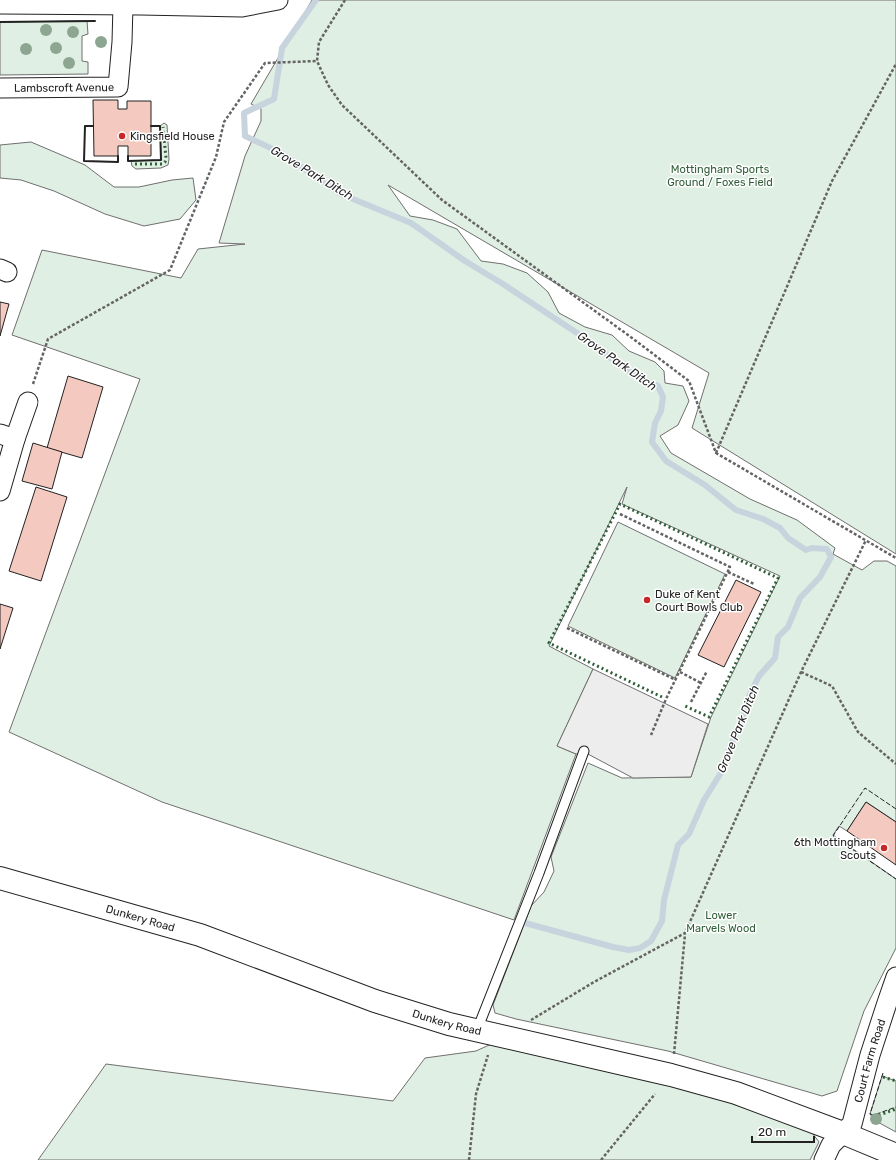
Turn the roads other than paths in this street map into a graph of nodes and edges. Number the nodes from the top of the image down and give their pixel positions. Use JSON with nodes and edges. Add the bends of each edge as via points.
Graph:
{"nodes":[{"id":1,"x":278,"y":0,"type":"edge"},
{"id":2,"x":134,"y":3,"type":"edge"},
{"id":3,"x":0,"y":4,"type":"edge"},
{"id":4,"x":0,"y":88,"type":"edge"},
{"id":5,"x":28,"y":402,"type":"road end"},
{"id":6,"x":8,"y":436,"type":"edge"},
{"id":7,"x":0,"y":491,"type":"edge"},
{"id":8,"x":584,"y":751,"type":"dead end"},
{"id":9,"x":0,"y":878,"type":"edge"},
{"id":10,"x":896,"y":977,"type":"edge"},
{"id":11,"x":486,"y":1033,"type":"junction"},
{"id":12,"x":843,"y":1133,"type":"junction"},
{"id":13,"x":896,"y":1155,"type":"edge"},
{"id":14,"x":824,"y":1160,"type":"edge"}],
"edges":[{"from":1,"to":2,"type":"street","via":[[242,7]]},
{"from":2,"to":3,"type":"street"},
{"from":2,"to":4,"type":"street","name":"Lambscroft Avenue","via":[[122,42],[118,87]]},
{"from":5,"to":6,"type":"street"},
{"from":6,"to":7,"type":"street"},
{"from":8,"to":11,"type":"lane","via":[[539,873]]},
{"from":9,"to":11,"type":"street","name":"Dunkery Road","via":[[200,935],[375,1001]]},
{"from":10,"to":12,"type":"street","name":"Court Farm Road","via":[[870,1055],[852,1124]]},
{"from":11,"to":12,"type":"street","name":"Dunkery Road","via":[[671,1075],[736,1093]]},
{"from":12,"to":13,"type":"street","name":"Dunkery Road"},
{"from":12,"to":14,"type":"street","name":"Court Farm Road","via":[[831,1145]]}]}
